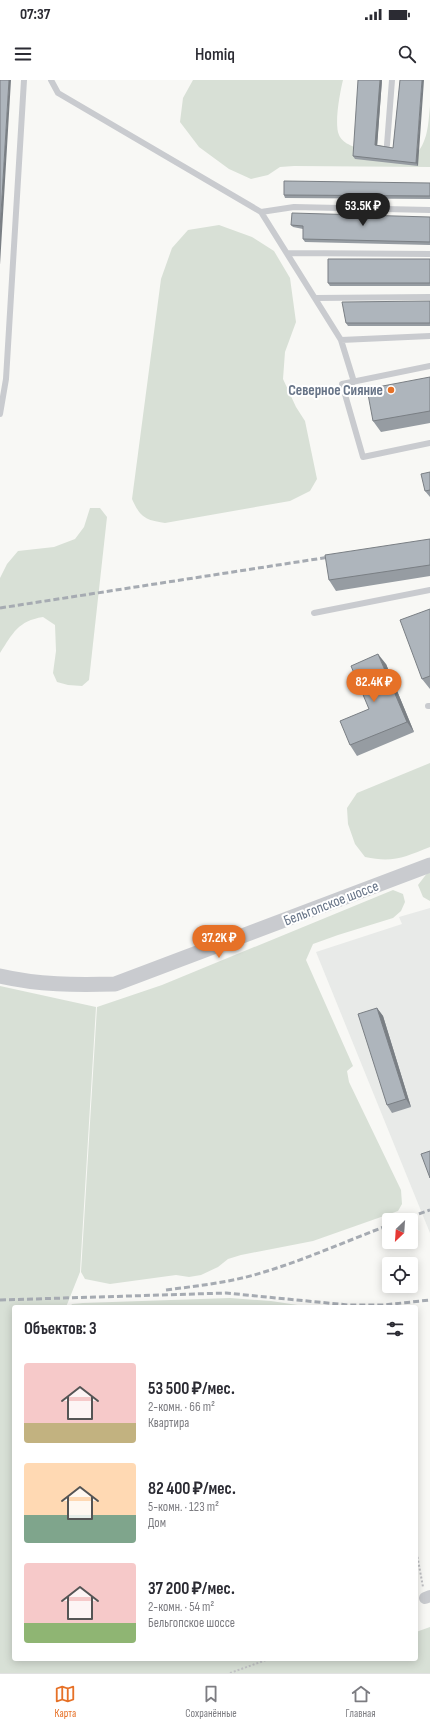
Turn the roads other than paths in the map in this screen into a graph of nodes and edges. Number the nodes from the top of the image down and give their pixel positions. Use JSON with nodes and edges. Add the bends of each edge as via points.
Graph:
{"nodes":[{"id":1,"x":24,"y":80,"type":"edge"},
{"id":2,"x":51,"y":80,"type":"edge"},
{"id":3,"x":392,"y":80,"type":"edge"},
{"id":4,"x":387,"y":145,"type":"edge"},
{"id":5,"x":430,"y":210,"type":"edge"},
{"id":6,"x":261,"y":212,"type":"junction"},
{"id":7,"x":287,"y":253,"type":"junction"},
{"id":8,"x":430,"y":254,"type":"edge"},
{"id":9,"x":430,"y":297,"type":"edge"},
{"id":10,"x":316,"y":298,"type":"junction"},
{"id":11,"x":430,"y":336,"type":"edge"},
{"id":12,"x":341,"y":340,"type":"junction"},
{"id":13,"x":430,"y":366,"type":"edge"},
{"id":14,"x":354,"y":382,"type":"junction"},
{"id":15,"x":0,"y":414,"type":"edge"},
{"id":16,"x":430,"y":443,"type":"edge"},
{"id":17,"x":430,"y":590,"type":"edge"},
{"id":18,"x":314,"y":613,"type":"dead end"},
{"id":19,"x":430,"y":865,"type":"edge"},
{"id":20,"x":0,"y":976,"type":"edge"}],
"edges":[{"from":1,"to":15,"type":"lane","via":[[6,379]]},
{"from":2,"to":6,"type":"lane","via":[[58,93]]},
{"from":3,"to":4,"type":"lane"},
{"from":5,"to":6,"type":"lane","via":[[294,207]]},
{"from":6,"to":7,"type":"lane"},
{"from":7,"to":8,"type":"lane"},
{"from":7,"to":10,"type":"lane"},
{"from":9,"to":10,"type":"lane"},
{"from":10,"to":12,"type":"lane"},
{"from":11,"to":12,"type":"lane"},
{"from":12,"to":14,"type":"lane"},
{"from":13,"to":14,"type":"lane"},
{"from":14,"to":16,"type":"lane","via":[[342,384],[363,457]]},
{"from":17,"to":18,"type":"lane"},
{"from":19,"to":20,"type":"street","name":"Бельгопское шоссе","via":[[115,984],[68,986],[24,982]]}]}
